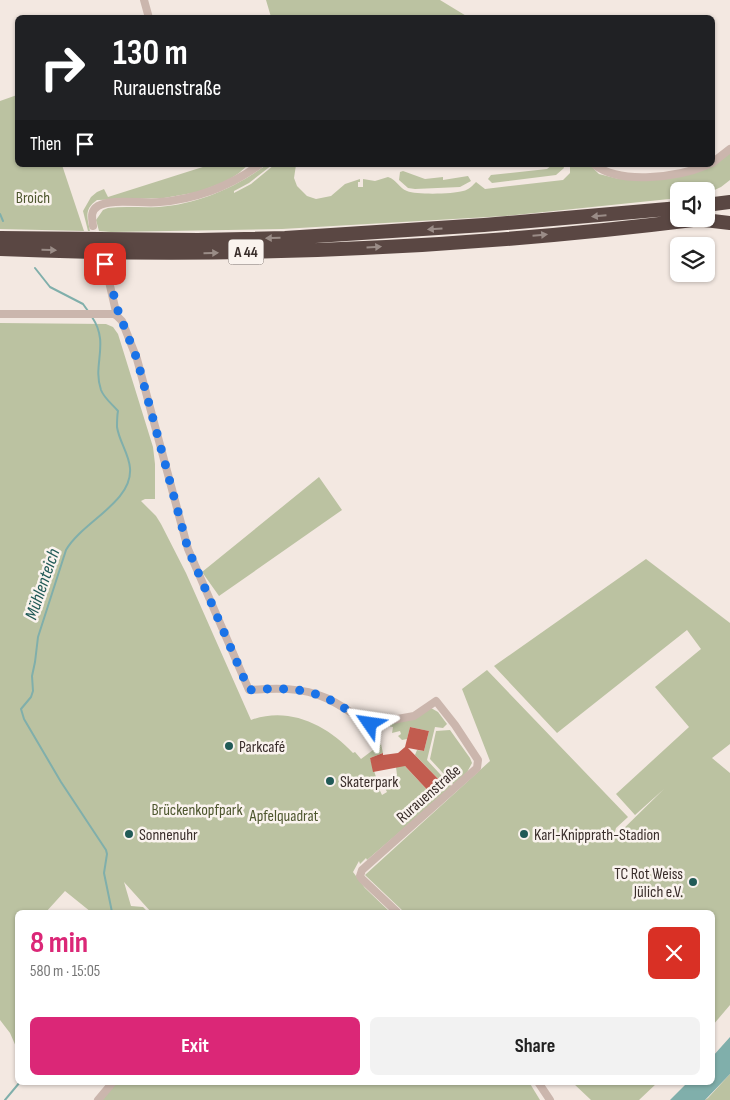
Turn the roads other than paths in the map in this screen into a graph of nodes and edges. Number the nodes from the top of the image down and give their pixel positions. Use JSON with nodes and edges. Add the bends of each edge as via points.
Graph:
{"nodes":[{"id":1,"x":144,"y":0,"type":"edge"},
{"id":2,"x":148,"y":15,"type":"edge"},
{"id":3,"x":730,"y":149,"type":"edge"},
{"id":4,"x":715,"y":160,"type":"edge"},
{"id":5,"x":255,"y":167,"type":"edge"},
{"id":6,"x":598,"y":167,"type":"edge"},
{"id":7,"x":701,"y":167,"type":"edge"},
{"id":8,"x":670,"y":208,"type":"edge"},
{"id":9,"x":730,"y":215,"type":"edge"},
{"id":10,"x":715,"y":217,"type":"edge"},
{"id":11,"x":715,"y":221,"type":"edge"},
{"id":12,"x":670,"y":223,"type":"edge"},
{"id":13,"x":730,"y":223,"type":"edge"},
{"id":14,"x":93,"y":226,"type":"dead end"},
{"id":15,"x":0,"y":238,"type":"edge"},
{"id":16,"x":0,"y":249,"type":"edge"},
{"id":17,"x":105,"y":264,"type":"dead end"},
{"id":18,"x":0,"y":314,"type":"edge"},
{"id":19,"x":118,"y":316,"type":"junction"},
{"id":20,"x":395,"y":910,"type":"edge"},
{"id":21,"x":110,"y":1085,"type":"edge"},
{"id":22,"x":540,"y":1085,"type":"edge"},
{"id":23,"x":98,"y":1100,"type":"edge"},
{"id":24,"x":550,"y":1100,"type":"edge"}],
"edges":[{"from":1,"to":2,"type":"street"},
{"from":3,"to":4,"type":"street"},
{"from":5,"to":14,"type":"street","via":[[228,184],[182,200],[102,204],[94,210]]},
{"from":6,"to":7,"type":"street","via":[[631,178],[686,172]]},
{"from":8,"to":15,"type":"highway","number":"A 44","one_way":true,"via":[[474,226],[286,238]]},
{"from":9,"to":10,"type":"highway"},
{"from":11,"to":13,"type":"highway"},
{"from":16,"to":12,"type":"highway","number":"A 44","one_way":true,"via":[[198,254],[492,239]]},
{"from":17,"to":19,"type":"street","name":"Rurauenstraße"},
{"from":18,"to":19,"type":"street"},
{"from":19,"to":20,"type":"street","name":"Rurauenstraße","via":[[137,359],[188,549],[249,690],[279,688],[325,697],[370,724],[414,716],[436,701],[478,760],[477,768],[362,870],[362,879]]},
{"from":21,"to":23,"type":"street"},
{"from":22,"to":24,"type":"street"}]}
